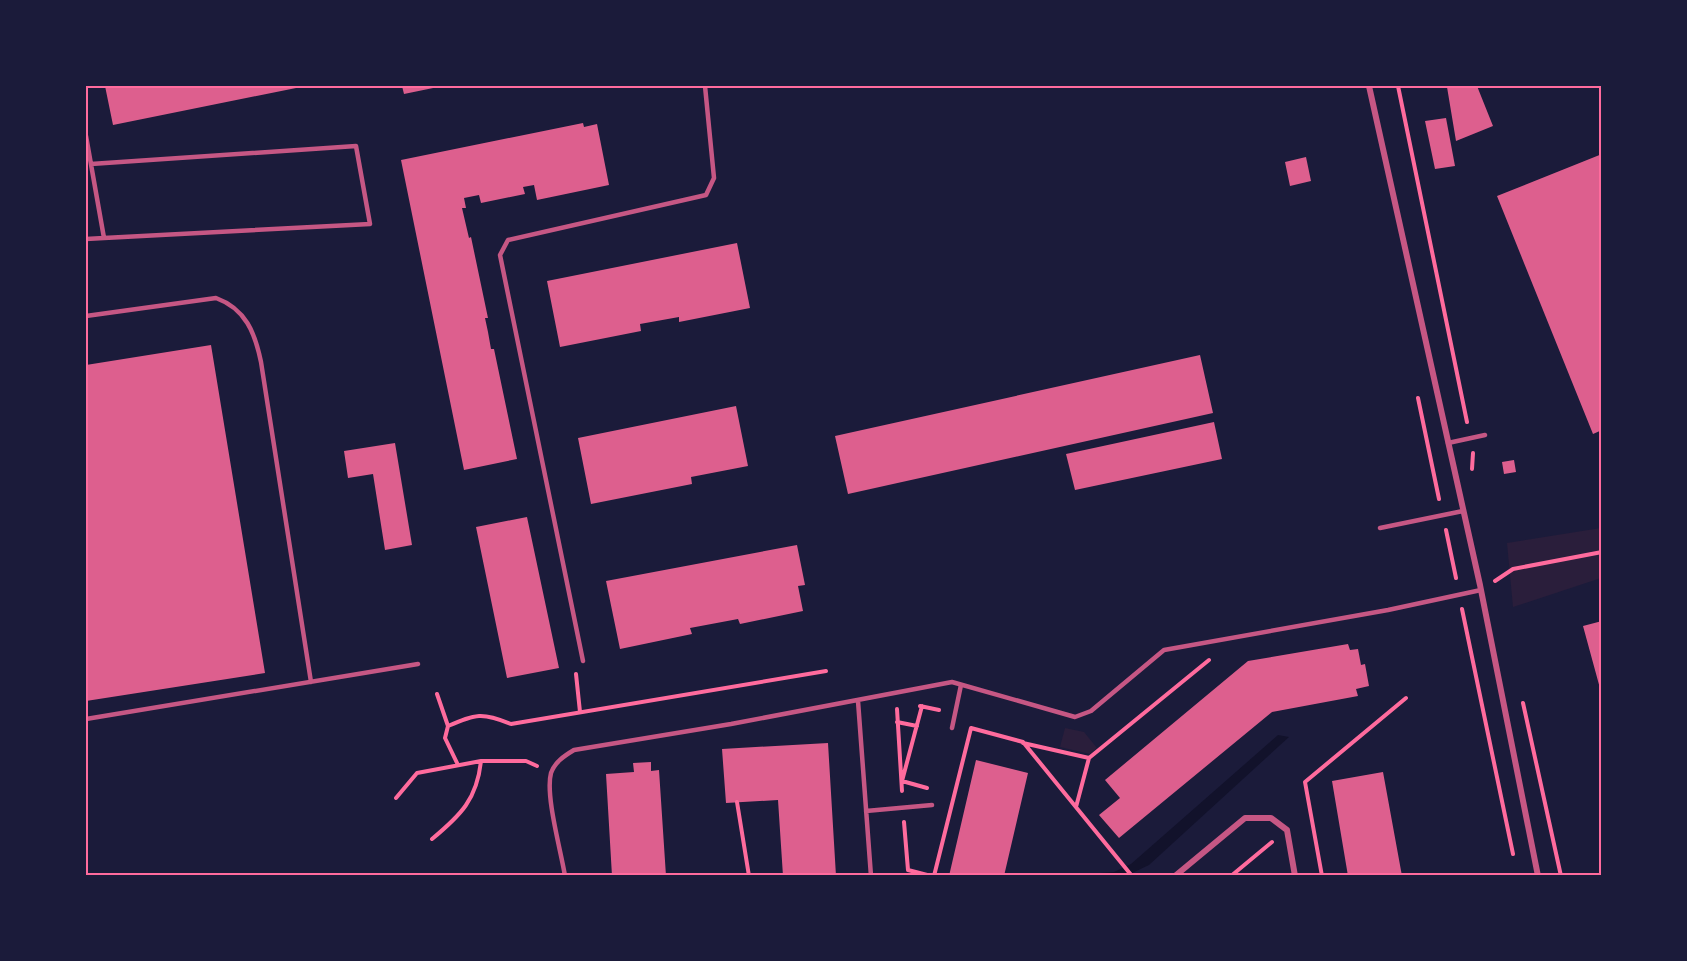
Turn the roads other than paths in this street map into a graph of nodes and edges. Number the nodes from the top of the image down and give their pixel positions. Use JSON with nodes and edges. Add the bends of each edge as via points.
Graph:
{"nodes":[{"id":1,"x":705,"y":86,"type":"edge"},
{"id":2,"x":1369,"y":86,"type":"edge"},
{"id":3,"x":86,"y":136,"type":"edge"},
{"id":4,"x":91,"y":164,"type":"junction"},
{"id":5,"x":104,"y":238,"type":"junction"},
{"id":6,"x":86,"y":239,"type":"edge"},
{"id":7,"x":86,"y":316,"type":"edge"},
{"id":8,"x":1485,"y":435,"type":"dead end"},
{"id":9,"x":1448,"y":443,"type":"junction"},
{"id":10,"x":1463,"y":511,"type":"junction"},
{"id":11,"x":1380,"y":528,"type":"dead end"},
{"id":12,"x":1480,"y":588,"type":"junction"},
{"id":13,"x":583,"y":661,"type":"road end"},
{"id":14,"x":418,"y":664,"type":"dead end"},
{"id":15,"x":311,"y":682,"type":"junction"},
{"id":16,"x":961,"y":685,"type":"junction"},
{"id":17,"x":858,"y":701,"type":"junction"},
{"id":18,"x":86,"y":720,"type":"edge"},
{"id":19,"x":952,"y":728,"type":"dead end"},
{"id":20,"x":932,"y":805,"type":"dead end"},
{"id":21,"x":866,"y":811,"type":"junction"},
{"id":22,"x":565,"y":876,"type":"edge"},
{"id":23,"x":871,"y":876,"type":"edge"},
{"id":24,"x":1175,"y":876,"type":"edge"},
{"id":25,"x":1295,"y":876,"type":"edge"},
{"id":26,"x":1539,"y":876,"type":"edge"}],
"edges":[{"from":1,"to":13,"type":"lane","via":[[714,178],[706,195],[508,240],[500,255]]},
{"from":2,"to":9,"type":"street"},
{"from":3,"to":4,"type":"lane"},
{"from":4,"to":5,"type":"lane"},
{"from":4,"to":5,"type":"lane","via":[[356,146],[370,224]]},
{"from":5,"to":6,"type":"lane"},
{"from":7,"to":15,"type":"lane","via":[[216,298],[228,302],[249,322],[261,362]]},
{"from":8,"to":9,"type":"lane"},
{"from":9,"to":10,"type":"street"},
{"from":10,"to":11,"type":"lane"},
{"from":10,"to":12,"type":"street"},
{"from":12,"to":16,"type":"lane","via":[[1388,610],[1164,650],[1091,711],[1075,717]]},
{"from":12,"to":26,"type":"street"},
{"from":14,"to":15,"type":"lane"},
{"from":15,"to":18,"type":"lane"},
{"from":16,"to":17,"type":"lane","via":[[952,682]]},
{"from":16,"to":19,"type":"lane"},
{"from":17,"to":21,"type":"lane"},
{"from":17,"to":22,"type":"lane","via":[[574,750],[561,758],[552,771],[549,786]]},
{"from":20,"to":21,"type":"lane"},
{"from":21,"to":23,"type":"lane"},
{"from":24,"to":25,"type":"street","via":[[1245,818],[1271,818],[1287,830]]}]}
